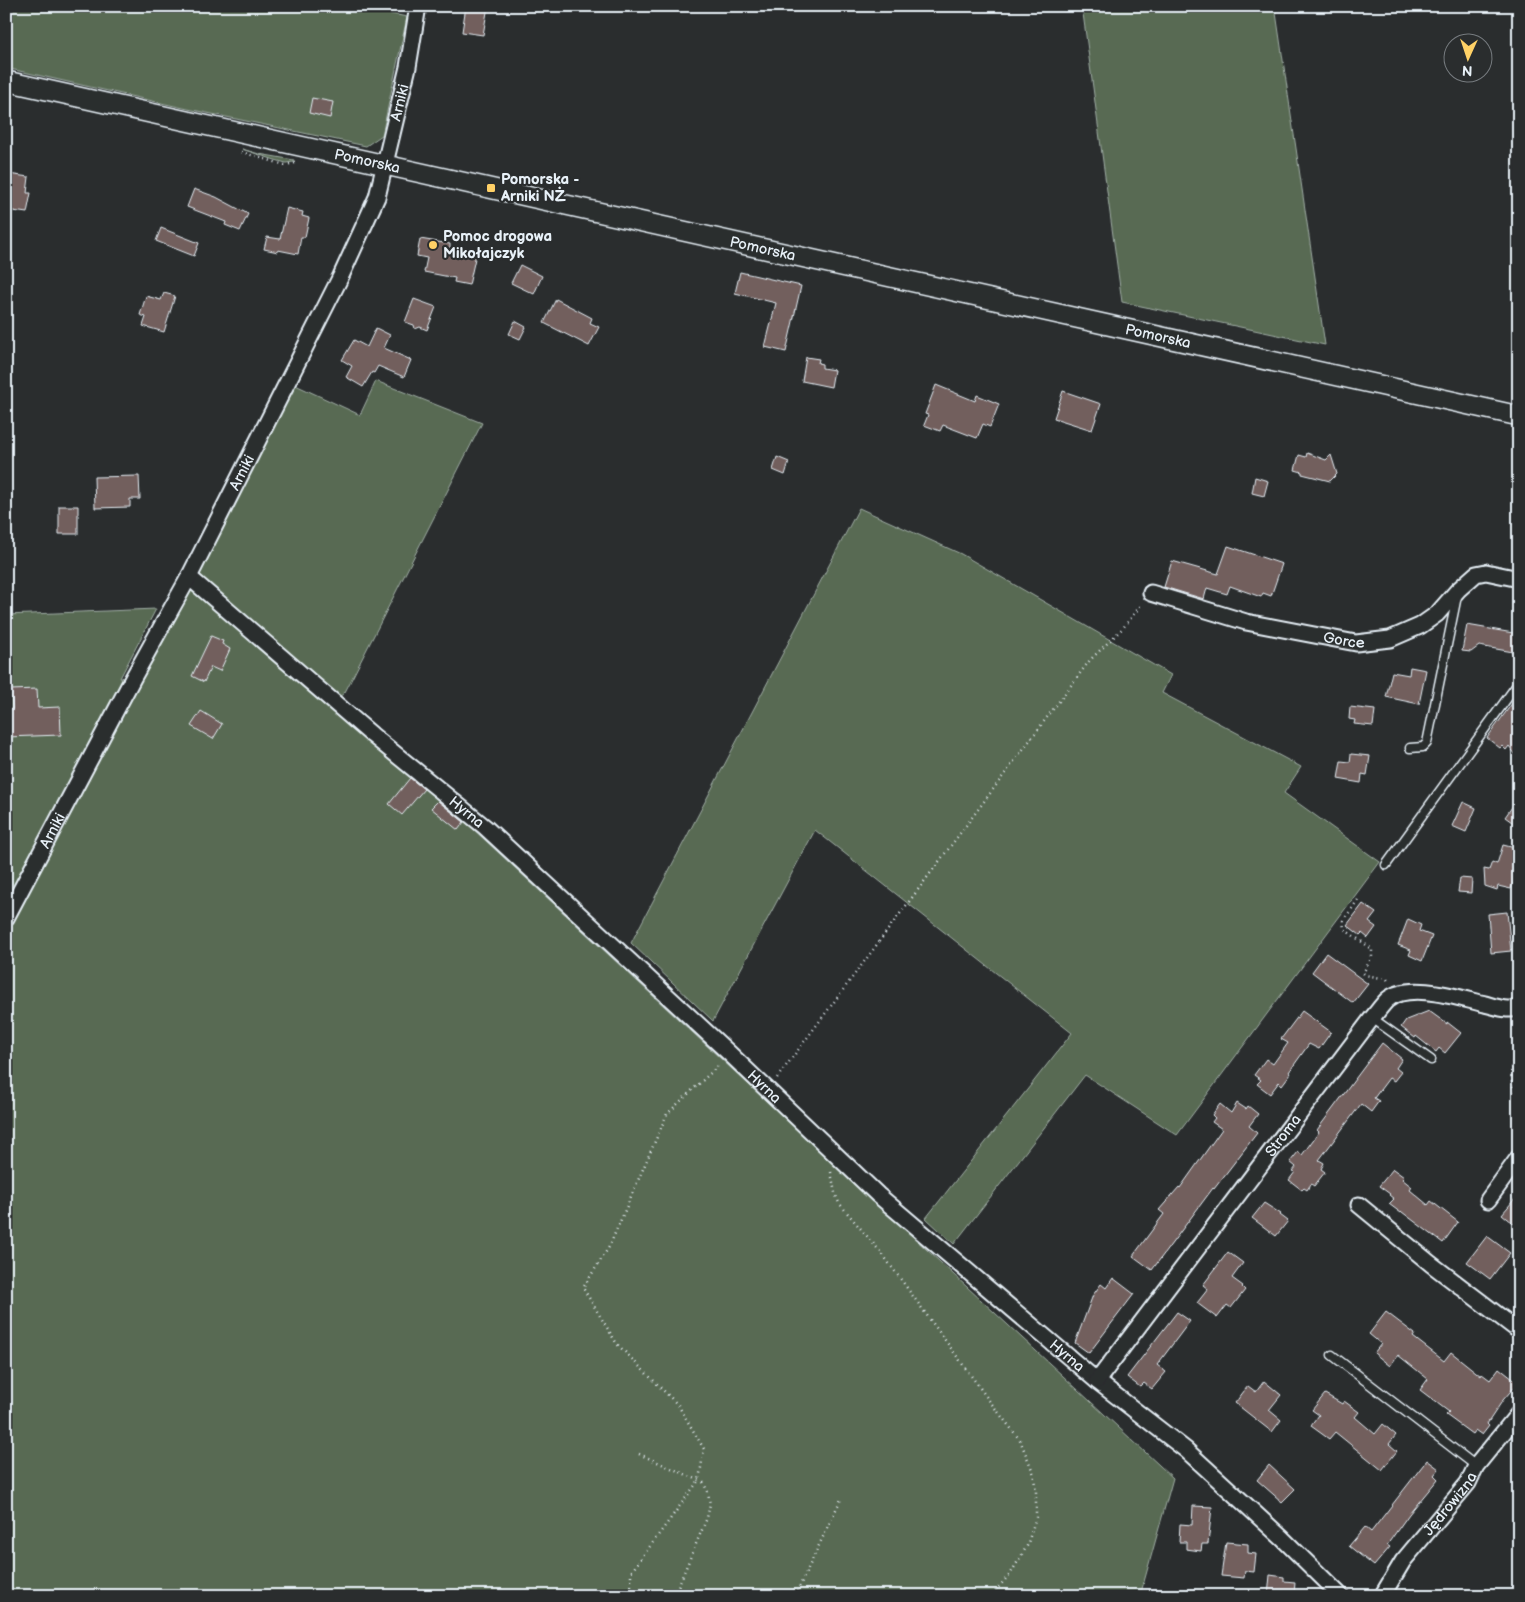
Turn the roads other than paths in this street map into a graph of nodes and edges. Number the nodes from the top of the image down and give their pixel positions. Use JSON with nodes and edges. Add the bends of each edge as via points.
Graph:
{"nodes":[{"id":1,"x":418,"y":6,"type":"edge"},
{"id":2,"x":6,"y":81,"type":"edge"},
{"id":3,"x":385,"y":164,"type":"junction"},
{"id":4,"x":1519,"y":416,"type":"edge"},
{"id":5,"x":189,"y":577,"type":"junction"},
{"id":6,"x":1519,"y":579,"type":"edge"},
{"id":7,"x":1458,"y":590,"type":"junction"},
{"id":8,"x":1151,"y":593,"type":"road end"},
{"id":9,"x":1519,"y":682,"type":"edge"},
{"id":10,"x":1410,"y":748,"type":"dead end"},
{"id":11,"x":1386,"y":865,"type":"dead end"},
{"id":12,"x":6,"y":918,"type":"edge"},
{"id":13,"x":1519,"y":1008,"type":"edge"},
{"id":14,"x":1372,"y":1018,"type":"junction"},
{"id":15,"x":1431,"y":1060,"type":"dead end"},
{"id":16,"x":1519,"y":1157,"type":"edge"},
{"id":17,"x":1488,"y":1200,"type":"dead end"},
{"id":18,"x":1359,"y":1205,"type":"dead end"},
{"id":19,"x":1519,"y":1331,"type":"edge"},
{"id":20,"x":1332,"y":1355,"type":"dead end"},
{"id":21,"x":1097,"y":1381,"type":"junction"},
{"id":22,"x":1519,"y":1413,"type":"edge"},
{"id":23,"x":1476,"y":1466,"type":"junction"},
{"id":24,"x":1341,"y":1596,"type":"edge"},
{"id":25,"x":1382,"y":1596,"type":"edge"}],
"edges":[{"from":1,"to":3,"type":"street","name":"Arniki","via":[[408,67]]},
{"from":2,"to":3,"type":"street","name":"Pomorska"},
{"from":3,"to":4,"type":"street","name":"Pomorska"},
{"from":3,"to":5,"type":"street","name":"Arniki","via":[[377,197],[341,276]]},
{"from":5,"to":12,"type":"street","name":"Arniki"},
{"from":5,"to":21,"type":"street","name":"Hyrna","via":[[372,735],[485,827],[878,1195]]},
{"from":6,"to":7,"type":"street","name":"Gorce","via":[[1486,572],[1476,574]]},
{"from":7,"to":8,"type":"street","name":"Gorce","via":[[1420,626],[1390,639],[1356,643],[1246,622]]},
{"from":7,"to":10,"type":"lane","via":[[1427,743]]},
{"from":9,"to":11,"type":"lane"},
{"from":13,"to":14,"type":"street","name":"Stroma","via":[[1502,1008],[1416,991],[1402,992],[1388,999]]},
{"from":14,"to":15,"type":"lane"},
{"from":14,"to":21,"type":"street","name":"Stroma"},
{"from":16,"to":17,"type":"street"},
{"from":18,"to":19,"type":"street"},
{"from":20,"to":23,"type":"lane"},
{"from":21,"to":24,"type":"street","name":"Hyrna","via":[[1186,1450]]},
{"from":22,"to":23,"type":"street","name":"Jędrowizna"},
{"from":23,"to":25,"type":"street","name":"Jędrowizna","via":[[1468,1483],[1403,1561]]}]}
